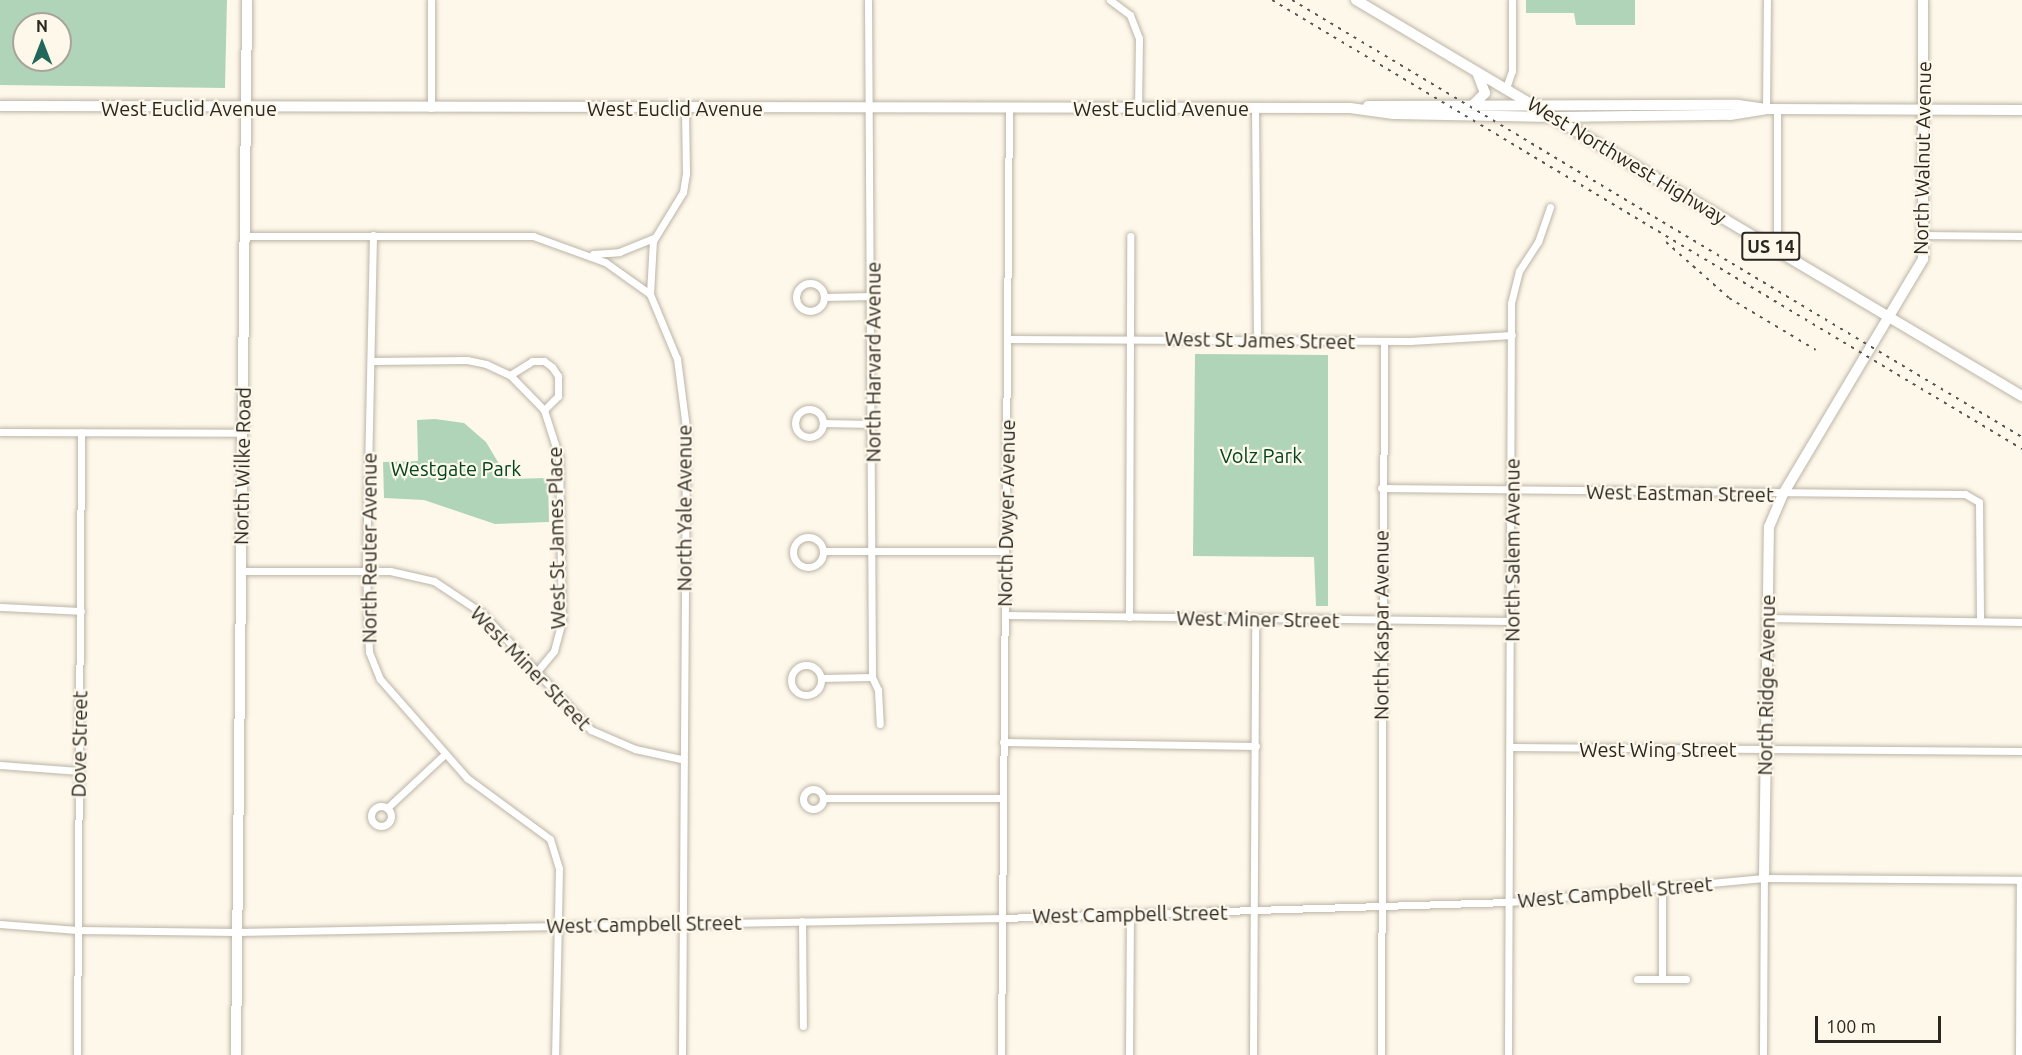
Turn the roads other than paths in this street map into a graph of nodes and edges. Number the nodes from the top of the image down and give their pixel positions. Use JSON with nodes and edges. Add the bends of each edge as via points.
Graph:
{"nodes":[{"id":1,"x":247,"y":0,"type":"edge"},
{"id":2,"x":431,"y":0,"type":"edge"},
{"id":3,"x":868,"y":0,"type":"edge"},
{"id":4,"x":1110,"y":0,"type":"edge"},
{"id":5,"x":1356,"y":0,"type":"edge"},
{"id":6,"x":1512,"y":0,"type":"edge"},
{"id":7,"x":1767,"y":0,"type":"edge"},
{"id":8,"x":1923,"y":0,"type":"edge"},
{"id":9,"x":1474,"y":69,"type":"junction"},
{"id":10,"x":1506,"y":88,"type":"junction"},
{"id":11,"x":1533,"y":104,"type":"junction"},
{"id":12,"x":1473,"y":105,"type":"junction"},
{"id":13,"x":0,"y":106,"type":"edge"},
{"id":14,"x":431,"y":108,"type":"junction"},
{"id":15,"x":685,"y":108,"type":"junction"},
{"id":16,"x":871,"y":108,"type":"junction"},
{"id":17,"x":1009,"y":108,"type":"junction"},
{"id":18,"x":1138,"y":108,"type":"junction"},
{"id":19,"x":1255,"y":108,"type":"junction"},
{"id":20,"x":1350,"y":108,"type":"junction"},
{"id":21,"x":246,"y":109,"type":"junction"},
{"id":22,"x":1772,"y":110,"type":"junction"},
{"id":23,"x":1922,"y":110,"type":"junction"},
{"id":24,"x":2022,"y":110,"type":"edge"},
{"id":25,"x":1555,"y":117,"type":"junction"},
{"id":26,"x":1550,"y":207,"type":"dead end"},
{"id":27,"x":373,"y":235,"type":"junction"},
{"id":28,"x":1923,"y":235,"type":"junction"},
{"id":29,"x":244,"y":236,"type":"junction"},
{"id":30,"x":1130,"y":236,"type":"dead end"},
{"id":31,"x":2018,"y":236,"type":"edge"},
{"id":32,"x":654,"y":238,"type":"junction"},
{"id":33,"x":2022,"y":244,"type":"edge"},
{"id":34,"x":1777,"y":250,"type":"junction"},
{"id":35,"x":584,"y":253,"type":"junction"},
{"id":36,"x":650,"y":294,"type":"junction"},
{"id":37,"x":873,"y":296,"type":"junction"},
{"id":38,"x":824,"y":297,"type":"junction"},
{"id":39,"x":1890,"y":318,"type":"junction"},
{"id":40,"x":1512,"y":335,"type":"junction"},
{"id":41,"x":1007,"y":339,"type":"junction"},
{"id":42,"x":1132,"y":339,"type":"junction"},
{"id":43,"x":1257,"y":339,"type":"junction"},
{"id":44,"x":1384,"y":341,"type":"junction"},
{"id":45,"x":371,"y":361,"type":"junction"},
{"id":46,"x":510,"y":375,"type":"junction"},
{"id":47,"x":2022,"y":396,"type":"edge"},
{"id":48,"x":544,"y":410,"type":"junction"},
{"id":49,"x":823,"y":423,"type":"junction"},
{"id":50,"x":873,"y":424,"type":"junction"},
{"id":51,"x":0,"y":432,"type":"edge"},
{"id":52,"x":81,"y":432,"type":"junction"},
{"id":53,"x":242,"y":433,"type":"junction"},
{"id":54,"x":1381,"y":488,"type":"junction"},
{"id":55,"x":1512,"y":488,"type":"junction"},
{"id":56,"x":1783,"y":494,"type":"junction"},
{"id":57,"x":823,"y":551,"type":"junction"},
{"id":58,"x":874,"y":551,"type":"junction"},
{"id":59,"x":1005,"y":551,"type":"junction"},
{"id":60,"x":241,"y":571,"type":"junction"},
{"id":61,"x":366,"y":571,"type":"junction"},
{"id":62,"x":0,"y":607,"type":"edge"},
{"id":63,"x":81,"y":611,"type":"junction"},
{"id":64,"x":1005,"y":615,"type":"junction"},
{"id":65,"x":1129,"y":617,"type":"junction"},
{"id":66,"x":1767,"y":618,"type":"junction"},
{"id":67,"x":1254,"y":620,"type":"junction"},
{"id":68,"x":1381,"y":621,"type":"junction"},
{"id":69,"x":1512,"y":621,"type":"junction"},
{"id":70,"x":1980,"y":621,"type":"junction"},
{"id":71,"x":2022,"y":622,"type":"edge"},
{"id":72,"x":538,"y":670,"type":"junction"},
{"id":73,"x":872,"y":677,"type":"junction"},
{"id":74,"x":821,"y":678,"type":"junction"},
{"id":75,"x":880,"y":724,"type":"dead end"},
{"id":76,"x":1003,"y":742,"type":"junction"},
{"id":77,"x":1256,"y":746,"type":"junction"},
{"id":78,"x":1510,"y":747,"type":"junction"},
{"id":79,"x":1764,"y":749,"type":"junction"},
{"id":80,"x":2022,"y":751,"type":"edge"},
{"id":81,"x":445,"y":754,"type":"junction"},
{"id":82,"x":681,"y":759,"type":"junction"},
{"id":83,"x":0,"y":765,"type":"edge"},
{"id":84,"x":79,"y":771,"type":"junction"},
{"id":85,"x":824,"y":798,"type":"dead end"},
{"id":86,"x":1003,"y":798,"type":"junction"},
{"id":87,"x":387,"y":808,"type":"dead end"},
{"id":88,"x":1764,"y":878,"type":"junction"},
{"id":89,"x":2021,"y":880,"type":"edge"},
{"id":90,"x":1662,"y":887,"type":"junction"},
{"id":91,"x":1509,"y":902,"type":"junction"},
{"id":92,"x":1381,"y":908,"type":"junction"},
{"id":93,"x":1255,"y":911,"type":"junction"},
{"id":94,"x":1130,"y":915,"type":"junction"},
{"id":95,"x":1002,"y":918,"type":"junction"},
{"id":96,"x":802,"y":921,"type":"junction"},
{"id":97,"x":683,"y":922,"type":"junction"},
{"id":98,"x":0,"y":924,"type":"edge"},
{"id":99,"x":557,"y":926,"type":"junction"},
{"id":100,"x":77,"y":930,"type":"junction"},
{"id":101,"x":237,"y":932,"type":"junction"},
{"id":102,"x":1637,"y":979,"type":"dead end"},
{"id":103,"x":1662,"y":979,"type":"junction"},
{"id":104,"x":1686,"y":979,"type":"dead end"},
{"id":105,"x":804,"y":1026,"type":"dead end"},
{"id":106,"x":77,"y":1055,"type":"edge"},
{"id":107,"x":236,"y":1055,"type":"edge"},
{"id":108,"x":555,"y":1055,"type":"edge"},
{"id":109,"x":682,"y":1055,"type":"edge"},
{"id":110,"x":1001,"y":1055,"type":"edge"},
{"id":111,"x":1129,"y":1055,"type":"edge"},
{"id":112,"x":1253,"y":1055,"type":"edge"},
{"id":113,"x":1381,"y":1055,"type":"edge"},
{"id":114,"x":1508,"y":1055,"type":"edge"},
{"id":115,"x":1763,"y":1055,"type":"edge"},
{"id":116,"x":2019,"y":1055,"type":"edge"}],
"edges":[{"from":1,"to":21,"type":"main road","name":"North Wilke Road"},
{"from":2,"to":14,"type":"street"},
{"from":3,"to":16,"type":"street","name":"North Harvard Avenue","via":[[867,92]]},
{"from":4,"to":18,"type":"street","via":[[1130,15],[1139,38]]},
{"from":5,"to":9,"type":"main road","name":"West Northwest Highway","number":"US 14"},
{"from":6,"to":10,"type":"street","via":[[1512,71]]},
{"from":7,"to":22,"type":"street"},
{"from":8,"to":23,"type":"main road","name":"North Walnut Avenue"},
{"from":9,"to":10,"type":"main road","name":"West Northwest Highway","number":"US 14"},
{"from":9,"to":12,"type":"main road","via":[[1483,80],[1485,93]]},
{"from":10,"to":11,"type":"main road","name":"West Northwest Highway","number":"US 14"},
{"from":11,"to":12,"type":"main road","name":"West Euclid Avenue"},
{"from":11,"to":22,"type":"main road","name":"West Euclid Avenue","via":[[1738,105]]},
{"from":11,"to":25,"type":"main road","name":"West Northwest Highway","number":"US 14"},
{"from":12,"to":20,"type":"main road","name":"West Euclid Avenue","via":[[1386,104]]},
{"from":13,"to":21,"type":"main road","name":"West Euclid Avenue"},
{"from":14,"to":15,"type":"main road","name":"West Euclid Avenue"},
{"from":14,"to":21,"type":"main road","name":"West Euclid Avenue"},
{"from":15,"to":16,"type":"main road","name":"West Euclid Avenue"},
{"from":15,"to":32,"type":"street","name":"North Yale Avenue","via":[[683,192]]},
{"from":16,"to":17,"type":"main road","name":"West Euclid Avenue"},
{"from":16,"to":37,"type":"street","name":"North Harvard Avenue"},
{"from":17,"to":18,"type":"main road","name":"West Euclid Avenue"},
{"from":17,"to":41,"type":"street","name":"North Dwyer Avenue"},
{"from":18,"to":19,"type":"main road","name":"West Euclid Avenue"},
{"from":19,"to":20,"type":"main road","name":"West Euclid Avenue"},
{"from":19,"to":43,"type":"street"},
{"from":20,"to":25,"type":"main road","name":"West Euclid Avenue","via":[[1394,114]]},
{"from":21,"to":29,"type":"main road","name":"North Wilke Road"},
{"from":22,"to":23,"type":"main road","name":"West Euclid Avenue"},
{"from":22,"to":25,"type":"main road","name":"West Euclid Avenue","via":[[1730,115]]},
{"from":22,"to":34,"type":"street"},
{"from":23,"to":24,"type":"main road","name":"West Euclid Avenue"},
{"from":23,"to":28,"type":"main road","name":"North Walnut Avenue"},
{"from":25,"to":34,"type":"main road","name":"West Northwest Highway","number":"US 14"},
{"from":26,"to":40,"type":"street","name":"North Salem Avenue","via":[[1538,242],[1512,291]]},
{"from":27,"to":29,"type":"street"},
{"from":27,"to":35,"type":"street","via":[[533,236]]},
{"from":27,"to":45,"type":"street","name":"North Reuter Avenue"},
{"from":28,"to":31,"type":"street"},
{"from":28,"to":39,"type":"main road","name":"North Walnut Avenue","via":[[1920,267]]},
{"from":29,"to":53,"type":"main road","name":"North Wilke Road"},
{"from":30,"to":42,"type":"street"},
{"from":31,"to":33,"type":"street"},
{"from":32,"to":35,"type":"street","via":[[619,252]]},
{"from":32,"to":36,"type":"street","name":"North Yale Avenue"},
{"from":34,"to":39,"type":"main road","name":"West Northwest Highway","number":"US 14"},
{"from":35,"to":36,"type":"street","via":[[605,262]]},
{"from":36,"to":82,"type":"street","name":"North Yale Avenue","via":[[676,359],[686,428]]},
{"from":37,"to":38,"type":"street"},
{"from":37,"to":50,"type":"street","name":"North Harvard Avenue"},
{"from":38,"to":38,"type":"street","via":[[818,286],[810,283],[799,289],[796,298],[799,305],[810,311],[821,305]]},
{"from":39,"to":47,"type":"main road","name":"West Northwest Highway","number":"US 14"},
{"from":39,"to":56,"type":"main road","name":"North Walnut Avenue"},
{"from":40,"to":44,"type":"street","name":"West St James Street","via":[[1470,340]]},
{"from":40,"to":55,"type":"street","name":"North Salem Avenue"},
{"from":41,"to":42,"type":"street","name":"West St James Street"},
{"from":41,"to":59,"type":"street","name":"North Dwyer Avenue"},
{"from":42,"to":43,"type":"street","name":"West St James Street"},
{"from":42,"to":65,"type":"street"},
{"from":43,"to":44,"type":"street","name":"West St James Street"},
{"from":44,"to":54,"type":"street","name":"North Kaspar Avenue"},
{"from":45,"to":46,"type":"street","name":"West St James Place","via":[[467,360]]},
{"from":45,"to":61,"type":"street","name":"North Reuter Avenue"},
{"from":46,"to":48,"type":"street","name":"West St James Place"},
{"from":46,"to":48,"type":"street","via":[[532,361],[544,361],[552,367],[558,376],[558,396]]},
{"from":48,"to":72,"type":"street","name":"West St James Place","via":[[559,457],[562,621],[554,651]]},
{"from":49,"to":49,"type":"street","via":[[816,411],[807,409],[796,417],[795,426],[808,437],[817,435]]},
{"from":49,"to":50,"type":"street"},
{"from":50,"to":58,"type":"street","name":"North Harvard Avenue"},
{"from":51,"to":52,"type":"street"},
{"from":52,"to":53,"type":"street"},
{"from":52,"to":63,"type":"street","name":"Dove Street"},
{"from":53,"to":60,"type":"main road","name":"North Wilke Road"},
{"from":54,"to":55,"type":"street","name":"West Eastman Street"},
{"from":54,"to":68,"type":"street","name":"North Kaspar Avenue"},
{"from":55,"to":56,"type":"street","name":"West Eastman Street","via":[[1527,492]]},
{"from":55,"to":69,"type":"street","name":"North Salem Avenue"},
{"from":56,"to":66,"type":"main road","name":"North Ridge Avenue","via":[[1769,527]]},
{"from":56,"to":70,"type":"street","name":"West Eastman Street","via":[[1965,494],[1978,500]]},
{"from":57,"to":57,"type":"street","via":[[815,539],[806,538],[795,546],[794,556],[798,563],[811,567],[821,560]]},
{"from":57,"to":58,"type":"street"},
{"from":58,"to":59,"type":"street"},
{"from":58,"to":73,"type":"street","name":"North Harvard Avenue"},
{"from":59,"to":64,"type":"street","name":"North Dwyer Avenue"},
{"from":60,"to":61,"type":"street","name":"West Miner Street"},
{"from":60,"to":101,"type":"main road","name":"North Wilke Road"},
{"from":61,"to":72,"type":"street","name":"West Miner Street","via":[[390,571],[434,581],[482,613]]},
{"from":61,"to":81,"type":"street","name":"North Reuter Avenue","via":[[369,652],[374,666],[380,679]]},
{"from":62,"to":63,"type":"street"},
{"from":63,"to":84,"type":"street","name":"Dove Street"},
{"from":64,"to":65,"type":"street","name":"West Miner Street"},
{"from":64,"to":76,"type":"street","name":"North Dwyer Avenue"},
{"from":65,"to":67,"type":"street","name":"West Miner Street"},
{"from":66,"to":70,"type":"street"},
{"from":66,"to":79,"type":"main road","name":"North Ridge Avenue"},
{"from":67,"to":68,"type":"street","name":"West Miner Street"},
{"from":67,"to":77,"type":"street"},
{"from":68,"to":69,"type":"street","name":"West Miner Street"},
{"from":68,"to":92,"type":"street","name":"North Kaspar Avenue"},
{"from":69,"to":78,"type":"street","name":"North Salem Avenue"},
{"from":70,"to":71,"type":"street"},
{"from":72,"to":82,"type":"street","name":"West Miner Street","via":[[591,730],[635,749]]},
{"from":73,"to":74,"type":"street"},
{"from":73,"to":75,"type":"street","name":"North Harvard Avenue","via":[[878,690]]},
{"from":74,"to":74,"type":"street","via":[[817,670],[803,665],[791,679],[797,692],[807,695],[816,692]]},
{"from":76,"to":77,"type":"street"},
{"from":76,"to":86,"type":"street","name":"North Dwyer Avenue"},
{"from":77,"to":93,"type":"street"},
{"from":78,"to":79,"type":"street","name":"West Wing Street"},
{"from":78,"to":91,"type":"street","name":"North Salem Avenue"},
{"from":79,"to":80,"type":"street","name":"West Wing Street"},
{"from":79,"to":88,"type":"main road","name":"North Ridge Avenue"},
{"from":81,"to":87,"type":"street"},
{"from":81,"to":99,"type":"street","name":"North Reuter Avenue","via":[[467,778],[550,839],[559,869]]},
{"from":82,"to":97,"type":"street","name":"North Yale Avenue"},
{"from":83,"to":84,"type":"street"},
{"from":84,"to":100,"type":"street","name":"Dove Street"},
{"from":85,"to":86,"type":"street"},
{"from":86,"to":95,"type":"street","name":"North Dwyer Avenue"},
{"from":88,"to":89,"type":"street","name":"West Campbell Street"},
{"from":88,"to":90,"type":"street","name":"West Campbell Street"},
{"from":88,"to":115,"type":"street"},
{"from":89,"to":116,"type":"street"},
{"from":90,"to":91,"type":"street","name":"West Campbell Street"},
{"from":90,"to":103,"type":"street"},
{"from":91,"to":92,"type":"street","name":"West Campbell Street"},
{"from":91,"to":114,"type":"street","name":"North Salem Avenue"},
{"from":92,"to":93,"type":"street","name":"West Campbell Street"},
{"from":92,"to":113,"type":"street","name":"North Kaspar Avenue"},
{"from":93,"to":94,"type":"street","name":"West Campbell Street"},
{"from":93,"to":112,"type":"street"},
{"from":94,"to":95,"type":"street","name":"West Campbell Street"},
{"from":94,"to":111,"type":"street"},
{"from":95,"to":96,"type":"street","name":"West Campbell Street"},
{"from":95,"to":110,"type":"street","name":"North Dwyer Avenue"},
{"from":96,"to":97,"type":"street","name":"West Campbell Street"},
{"from":96,"to":105,"type":"street"},
{"from":97,"to":99,"type":"street","name":"West Campbell Street"},
{"from":97,"to":109,"type":"street","name":"North Yale Avenue"},
{"from":98,"to":100,"type":"street","name":"West Campbell Street"},
{"from":99,"to":101,"type":"street","name":"West Campbell Street"},
{"from":99,"to":108,"type":"street","name":"North Reuter Avenue"},
{"from":100,"to":101,"type":"street","name":"West Campbell Street"},
{"from":100,"to":106,"type":"street","name":"Dove Street"},
{"from":101,"to":107,"type":"main road","name":"North Wilke Road"},
{"from":102,"to":103,"type":"street"},
{"from":103,"to":104,"type":"street"}]}
